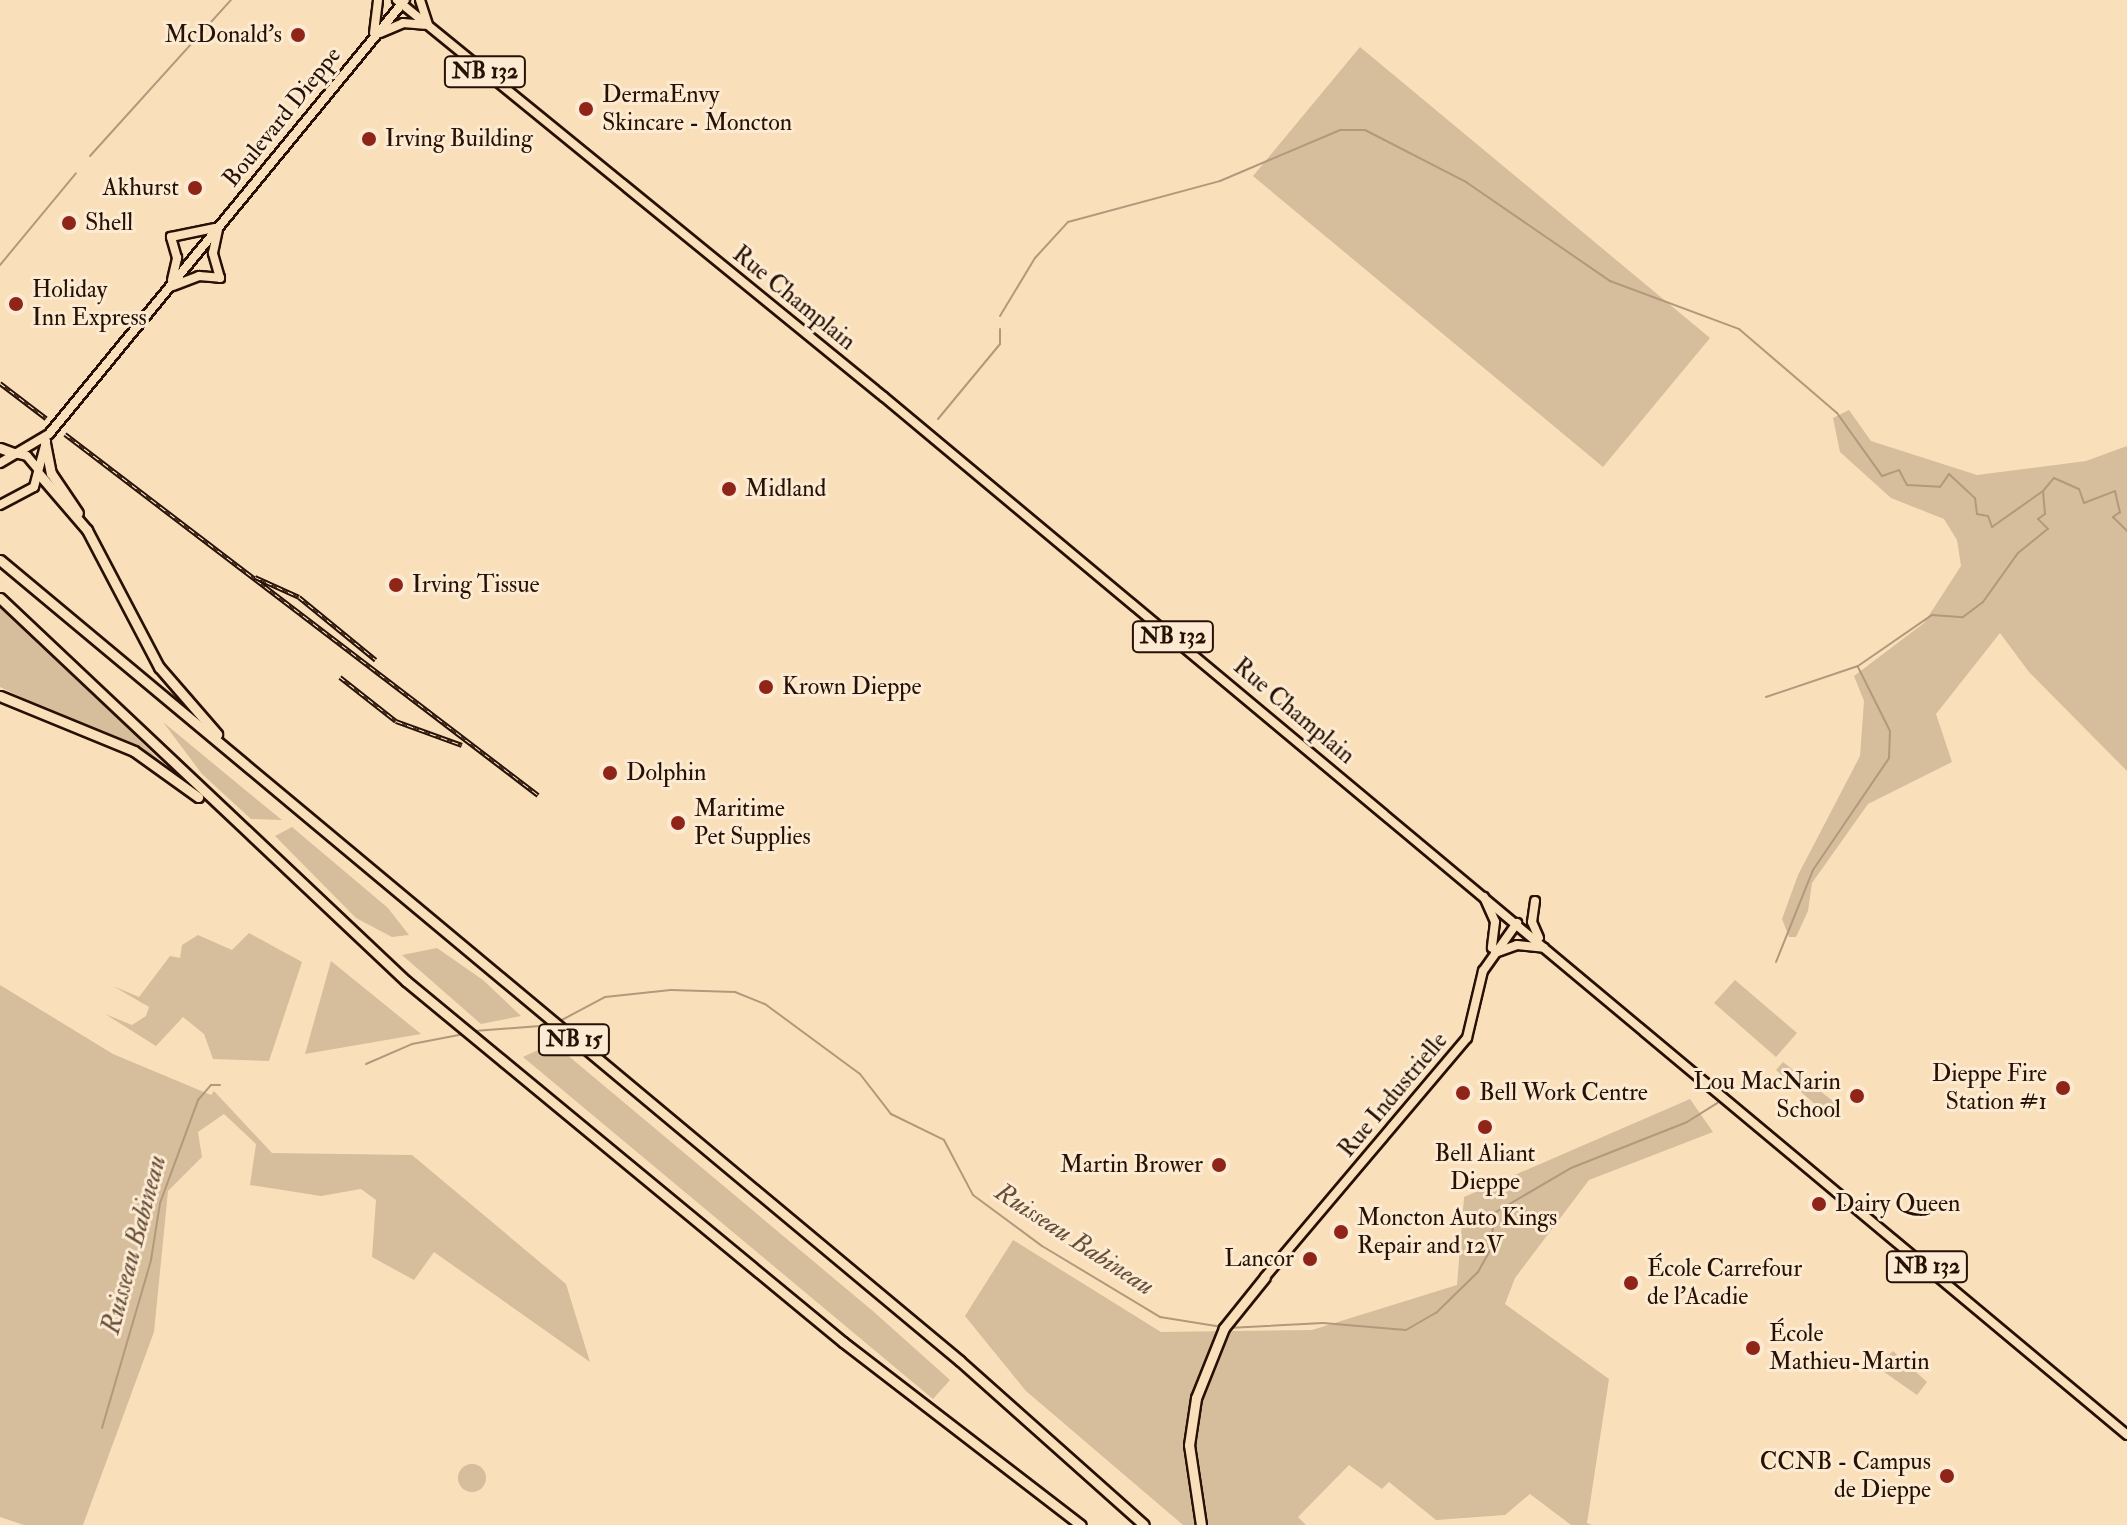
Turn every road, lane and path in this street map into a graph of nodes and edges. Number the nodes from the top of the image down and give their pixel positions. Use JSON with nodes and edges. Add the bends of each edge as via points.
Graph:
{"nodes":[{"id":1,"x":378,"y":0,"type":"edge"},
{"id":2,"x":420,"y":0,"type":"edge"},
{"id":3,"x":401,"y":1,"type":"edge"},
{"id":4,"x":428,"y":26,"type":"junction"},
{"id":5,"x":373,"y":37,"type":"junction"},
{"id":6,"x":219,"y":227,"type":"junction"},
{"id":7,"x":169,"y":288,"type":"junction"},
{"id":8,"x":47,"y":439,"type":"junction"},
{"id":9,"x":0,"y":448,"type":"edge"},
{"id":10,"x":14,"y":453,"type":"junction"},
{"id":11,"x":0,"y":463,"type":"edge"},
{"id":12,"x":39,"y":474,"type":"junction"},
{"id":13,"x":0,"y":505,"type":"edge"},
{"id":14,"x":87,"y":530,"type":"junction"},
{"id":15,"x":0,"y":560,"type":"edge"},
{"id":16,"x":0,"y":598,"type":"edge"},
{"id":17,"x":0,"y":696,"type":"edge"},
{"id":18,"x":299,"y":810,"type":"junction"},
{"id":19,"x":251,"y":841,"type":"junction"},
{"id":20,"x":1481,"y":893,"type":"junction"},
{"id":21,"x":1535,"y":901,"type":"dead end"},
{"id":22,"x":1517,"y":923,"type":"junction"},
{"id":23,"x":1547,"y":948,"type":"junction"},
{"id":24,"x":1490,"y":955,"type":"junction"},
{"id":25,"x":1265,"y":1277,"type":"joint"},
{"id":26,"x":2127,"y":1435,"type":"edge"},
{"id":27,"x":1081,"y":1525,"type":"edge"},
{"id":28,"x":1144,"y":1525,"type":"edge"},
{"id":29,"x":1201,"y":1525,"type":"edge"}],
"edges":[{"from":1,"to":5,"type":"main road"},
{"from":2,"to":4,"type":"main road"},
{"from":3,"to":4,"type":"main road","number":"NB 132"},
{"from":3,"to":5,"type":"main road","name":"Boulevard Dieppe"},
{"from":4,"to":5,"type":"main road","via":[[403,23]]},
{"from":4,"to":20,"type":"main road","name":"Rue Champlain","number":"NB 132"},
{"from":5,"to":6,"type":"main road","name":"Boulevard Dieppe"},
{"from":6,"to":7,"type":"main road","name":"Boulevard Dieppe"},
{"from":6,"to":7,"type":"main road","via":[[171,237],[177,262]]},
{"from":6,"to":7,"type":"main road","via":[[213,253],[220,278],[199,276]]},
{"from":7,"to":8,"type":"main road","name":"Boulevard Dieppe"},
{"from":8,"to":10,"type":"main road"},
{"from":8,"to":12,"type":"main road"},
{"from":8,"to":14,"type":"highway","via":[[51,473]]},
{"from":9,"to":10,"type":"highway"},
{"from":10,"to":11,"type":"main road"},
{"from":10,"to":12,"type":"main road","via":[[33,460]]},
{"from":12,"to":13,"type":"main road","via":[[29,492]]},
{"from":12,"to":14,"type":"highway"},
{"from":14,"to":18,"type":"highway","via":[[174,688]]},
{"from":15,"to":18,"type":"highway","number":"NB 15"},
{"from":16,"to":19,"type":"highway","number":"NB 15","via":[[51,640]]},
{"from":17,"to":19,"type":"highway","via":[[134,751]]},
{"from":18,"to":28,"type":"highway","number":"NB 15","via":[[960,1361]]},
{"from":19,"to":27,"type":"highway","number":"NB 15","via":[[406,981],[703,1227]]},
{"from":20,"to":22,"type":"main road","name":"Rue Champlain","number":"NB 132"},
{"from":20,"to":24,"type":"main road","via":[[1495,922]]},
{"from":21,"to":23,"type":"main road","via":[[1533,928]]},
{"from":22,"to":23,"type":"main road","name":"Rue Champlain","number":"NB 132"},
{"from":22,"to":24,"type":"main road","name":"Rue Industrielle"},
{"from":23,"to":24,"type":"main road","via":[[1517,945]]},
{"from":23,"to":26,"type":"main road","name":"Rue Champlain","number":"NB 132"},
{"from":24,"to":25,"type":"main road","name":"Rue Industrielle","via":[[1467,1038]]},
{"from":25,"to":29,"type":"highway","via":[[1224,1328],[1196,1398],[1189,1445]]}]}
